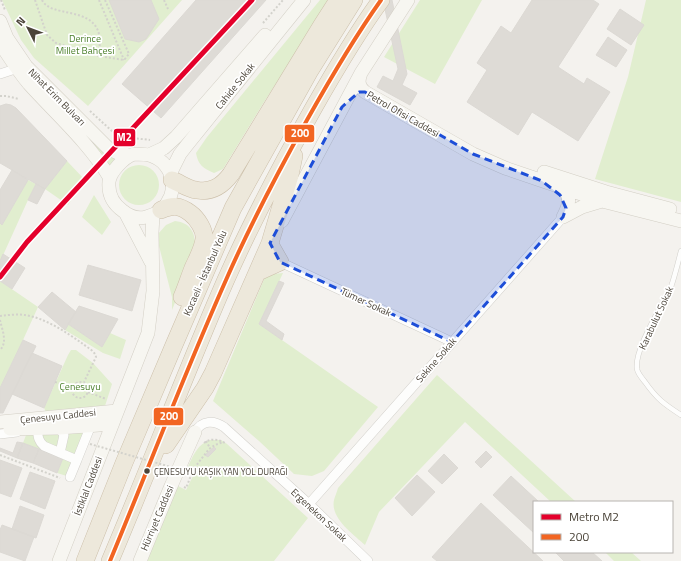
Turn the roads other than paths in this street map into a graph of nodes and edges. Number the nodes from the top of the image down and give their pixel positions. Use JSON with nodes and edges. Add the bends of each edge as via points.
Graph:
{"nodes":[{"id":1,"x":295,"y":0,"type":"edge"},
{"id":2,"x":304,"y":0,"type":"edge"},
{"id":3,"x":338,"y":0,"type":"edge"},
{"id":4,"x":354,"y":0,"type":"edge"},
{"id":5,"x":381,"y":0,"type":"edge"},
{"id":6,"x":408,"y":0,"type":"edge"},
{"id":7,"x":4,"y":18,"type":"edge"},
{"id":8,"x":0,"y":44,"type":"edge"},
{"id":9,"x":22,"y":67,"type":"junction"},
{"id":10,"x":361,"y":73,"type":"junction"},
{"id":11,"x":0,"y":74,"type":"edge"},
{"id":12,"x":365,"y":92,"type":"junction"},
{"id":13,"x":342,"y":107,"type":"junction"},
{"id":14,"x":300,"y":132,"type":"junction"},
{"id":15,"x":129,"y":155,"type":"junction"},
{"id":16,"x":149,"y":155,"type":"junction"},
{"id":17,"x":171,"y":177,"type":"junction"},
{"id":18,"x":544,"y":177,"type":"junction"},
{"id":19,"x":110,"y":178,"type":"junction"},
{"id":20,"x":564,"y":188,"type":"junction"},
{"id":21,"x":585,"y":196,"type":"junction"},
{"id":22,"x":604,"y":197,"type":"junction"},
{"id":23,"x":157,"y":212,"type":"junction"},
{"id":24,"x":681,"y":212,"type":"edge"},
{"id":25,"x":126,"y":214,"type":"junction"},
{"id":26,"x":563,"y":217,"type":"junction"},
{"id":27,"x":681,"y":221,"type":"edge"},
{"id":28,"x":270,"y":243,"type":"junction"},
{"id":29,"x":681,"y":251,"type":"edge"},
{"id":30,"x":280,"y":262,"type":"junction"},
{"id":31,"x":153,"y":267,"type":"junction"},
{"id":32,"x":258,"y":272,"type":"junction"},
{"id":33,"x":452,"y":342,"type":"junction"},
{"id":34,"x":117,"y":411,"type":"junction"},
{"id":35,"x":681,"y":415,"type":"edge"},
{"id":36,"x":0,"y":422,"type":"edge"},
{"id":37,"x":112,"y":424,"type":"junction"},
{"id":38,"x":37,"y":429,"type":"junction"},
{"id":39,"x":60,"y":429,"type":"junction"},
{"id":40,"x":0,"y":430,"type":"edge"},
{"id":41,"x":195,"y":432,"type":"joint"},
{"id":42,"x":0,"y":434,"type":"edge"},
{"id":43,"x":60,"y":453,"type":"junction"},
{"id":44,"x":77,"y":460,"type":"junction"},
{"id":45,"x":124,"y":463,"type":"junction"},
{"id":46,"x":148,"y":471,"type":"junction"},
{"id":47,"x":66,"y":478,"type":"road end"},
{"id":48,"x":309,"y":504,"type":"junction"},
{"id":49,"x":59,"y":561,"type":"edge"},
{"id":50,"x":85,"y":561,"type":"edge"},
{"id":51,"x":110,"y":561,"type":"edge"},
{"id":52,"x":140,"y":561,"type":"edge"},
{"id":53,"x":368,"y":561,"type":"edge"}],
"edges":[{"from":1,"to":16,"type":"main road","name":"Cahide Sokak","via":[[176,137],[164,148]]},
{"from":2,"to":17,"type":"main road","name":"Cahide Sokak","via":[[180,154]]},
{"from":3,"to":17,"type":"highway","via":[[226,180],[214,189],[195,190]]},
{"from":4,"to":45,"type":"highway","name":"Kocaeli - İstanbul Yolu","via":[[309,72],[233,208]]},
{"from":5,"to":14,"type":"highway","via":[[350,46]]},
{"from":6,"to":10,"type":"main road"},
{"from":7,"to":9,"type":"main road","name":"Nihat Erim Bulvarı","via":[[7,38]]},
{"from":8,"to":9,"type":"main road","name":"Nihat Erim Bulvarı"},
{"from":9,"to":11,"type":"street"},
{"from":9,"to":15,"type":"main road","name":"Nihat Erim Bulvarı","via":[[109,149]]},
{"from":9,"to":19,"type":"main road","name":"Nihat Erim Bulvarı","via":[[28,83],[87,146]]},
{"from":10,"to":12,"type":"main road","name":"Petrol Ofisi Caddesi","via":[[359,82]]},
{"from":10,"to":13,"type":"main road"},
{"from":10,"to":18,"type":"main road","name":"Petrol Ofisi Caddesi","via":[[368,85],[476,147]]},
{"from":12,"to":13,"type":"main road","via":[[357,94]]},
{"from":12,"to":18,"type":"main road","name":"Petrol Ofisi Caddesi","via":[[473,154],[505,168]]},
{"from":13,"to":28,"type":"main road"},
{"from":14,"to":28,"type":"highway"},
{"from":14,"to":46,"type":"highway","via":[[246,237],[215,305]]},
{"from":15,"to":16,"type":"main road"},
{"from":15,"to":19,"type":"main road"},
{"from":16,"to":17,"type":"main road","via":[[163,163]]},
{"from":17,"to":23,"type":"main road","via":[[172,191],[168,202]]},
{"from":18,"to":20,"type":"main road","via":[[556,180]]},
{"from":18,"to":22,"type":"main road","name":"Petrol Ofisi Caddesi"},
{"from":18,"to":26,"type":"main road","via":[[564,202],[566,208]]},
{"from":19,"to":25,"type":"main road","via":[[112,199],[117,208]]},
{"from":20,"to":21,"type":"main road"},
{"from":20,"to":26,"type":"main road","via":[[569,199]]},
{"from":21,"to":22,"type":"main road","via":[[594,193]]},
{"from":21,"to":26,"type":"main road"},
{"from":22,"to":24,"type":"main road","name":"Petrol Ofisi Caddesi"},
{"from":22,"to":26,"type":"main road"},
{"from":22,"to":27,"type":"main road","name":"Petrol Ofisi Caddesi"},
{"from":23,"to":25,"type":"main road","via":[[142,218]]},
{"from":23,"to":31,"type":"main road","name":"İstiklal Caddesi","via":[[152,233]]},
{"from":23,"to":45,"type":"highway","via":[[171,206],[190,213],[199,223],[204,238],[161,350]]},
{"from":25,"to":31,"type":"main road"},
{"from":26,"to":33,"type":"street","name":"Sekine Sokak"},
{"from":28,"to":30,"type":"highway"},
{"from":28,"to":32,"type":"highway"},
{"from":29,"to":35,"type":"lane","name":"Karabulut Sokak","via":[[670,287],[646,336],[637,364],[640,376],[655,396]]},
{"from":30,"to":32,"type":"highway"},
{"from":30,"to":33,"type":"street","name":"Tümer Sokak"},
{"from":31,"to":34,"type":"main road","name":"İstiklal Caddesi","via":[[154,291],[148,333]]},
{"from":32,"to":46,"type":"highway","via":[[205,388]]},
{"from":33,"to":48,"type":"street","name":"Sekine Sokak"},
{"from":34,"to":36,"type":"main road","name":"Çenesuyu Caddesi"},
{"from":34,"to":37,"type":"main road","name":"İstiklal Caddesi"},
{"from":37,"to":39,"type":"main road","name":"Çenesuyu Caddesi"},
{"from":37,"to":49,"type":"main road","name":"İstiklal Caddesi"},
{"from":38,"to":39,"type":"main road","name":"Çenesuyu Caddesi"},
{"from":38,"to":40,"type":"main road","name":"Çenesuyu Caddesi"},
{"from":38,"to":42,"type":"street"},
{"from":38,"to":43,"type":"street","via":[[38,439],[42,444]]},
{"from":39,"to":43,"type":"street","via":[[64,435]]},
{"from":39,"to":44,"type":"street","via":[[89,430]]},
{"from":41,"to":48,"type":"street","name":"Ergenekon Sokak","via":[[206,422],[214,422],[224,427]]},
{"from":41,"to":52,"type":"main road","name":"Hürriyet Caddesi"},
{"from":43,"to":44,"type":"street"},
{"from":44,"to":47,"type":"street"},
{"from":45,"to":50,"type":"highway","name":"Kocaeli - İstanbul Yolu"},
{"from":46,"to":51,"type":"highway"},
{"from":48,"to":53,"type":"street","name":"Ergenekon Sokak"}]}
